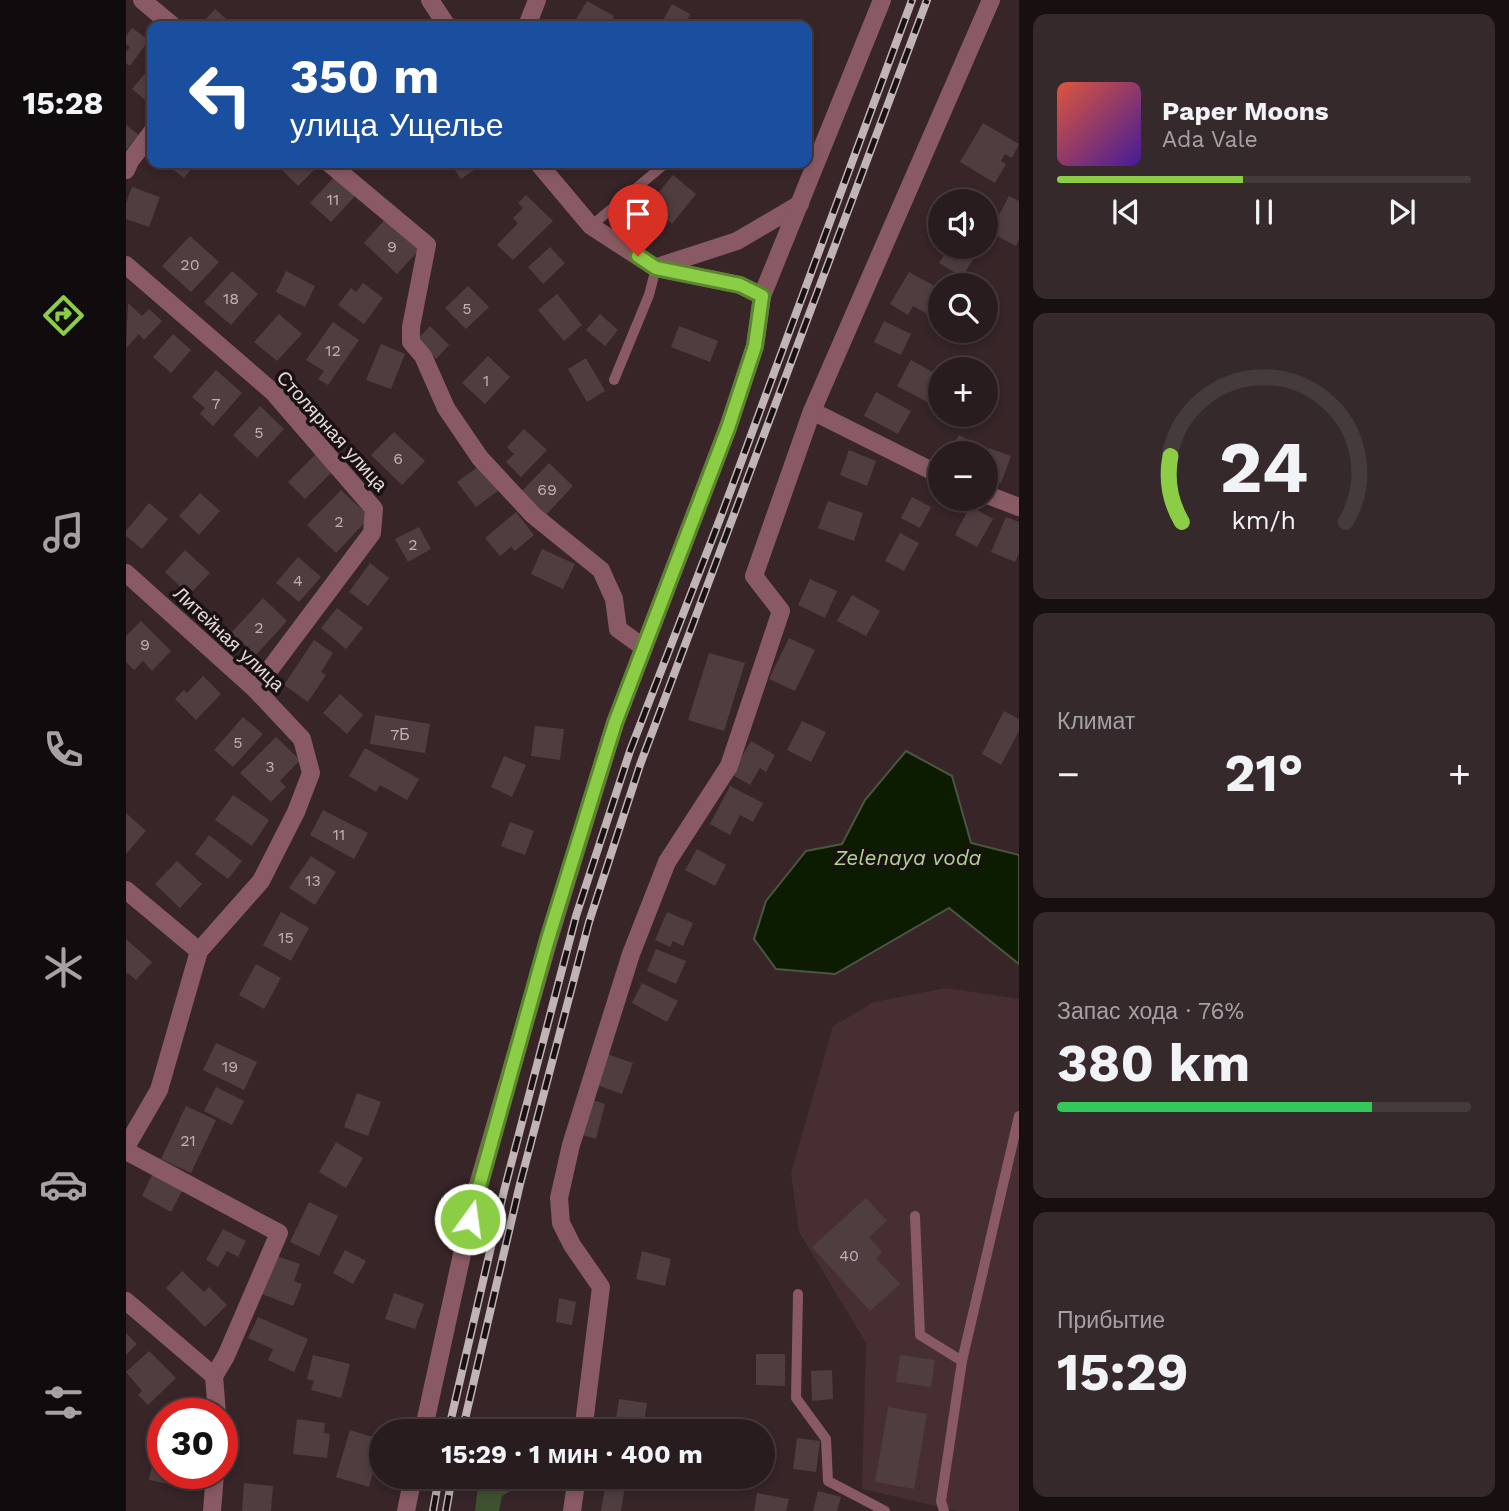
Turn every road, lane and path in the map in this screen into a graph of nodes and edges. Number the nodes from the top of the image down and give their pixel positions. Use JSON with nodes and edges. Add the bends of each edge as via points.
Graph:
{"nodes":[{"id":1,"x":142,"y":0,"type":"edge"},
{"id":2,"x":430,"y":0,"type":"edge"},
{"id":3,"x":537,"y":0,"type":"edge"},
{"id":4,"x":882,"y":0,"type":"edge"},
{"id":5,"x":991,"y":0,"type":"edge"},
{"id":6,"x":167,"y":21,"type":"edge"},
{"id":7,"x":444,"y":21,"type":"edge"},
{"id":8,"x":529,"y":21,"type":"edge"},
{"id":9,"x":147,"y":138,"type":"edge"},
{"id":10,"x":335,"y":168,"type":"edge"},
{"id":11,"x":542,"y":168,"type":"edge"},
{"id":12,"x":660,"y":168,"type":"edge"},
{"id":13,"x":126,"y":170,"type":"edge"},
{"id":14,"x":800,"y":204,"type":"junction"},
{"id":15,"x":591,"y":226,"type":"junction"},
{"id":16,"x":126,"y":265,"type":"edge"},
{"id":17,"x":656,"y":268,"type":"junction"},
{"id":18,"x":762,"y":296,"type":"junction"},
{"id":19,"x":614,"y":380,"type":"dead end"},
{"id":20,"x":812,"y":411,"type":"junction"},
{"id":21,"x":928,"y":469,"type":"edge"},
{"id":22,"x":998,"y":499,"type":"edge"},
{"id":23,"x":1019,"y":507,"type":"edge"},
{"id":24,"x":126,"y":573,"type":"edge"},
{"id":25,"x":643,"y":647,"type":"junction"},
{"id":26,"x":255,"y":689,"type":"junction"},
{"id":27,"x":126,"y":890,"type":"edge"},
{"id":28,"x":199,"y":951,"type":"junction"},
{"id":29,"x":1019,"y":1116,"type":"edge"},
{"id":30,"x":126,"y":1149,"type":"edge"},
{"id":31,"x":915,"y":1216,"type":"dead end"},
{"id":32,"x":798,"y":1294,"type":"dead end"},
{"id":33,"x":126,"y":1301,"type":"edge"},
{"id":34,"x":962,"y":1360,"type":"junction"},
{"id":35,"x":214,"y":1376,"type":"junction"},
{"id":36,"x":216,"y":1398,"type":"edge"},
{"id":37,"x":426,"y":1419,"type":"edge"},
{"id":38,"x":585,"y":1419,"type":"edge"},
{"id":39,"x":214,"y":1489,"type":"edge"},
{"id":40,"x":411,"y":1489,"type":"edge"},
{"id":41,"x":575,"y":1489,"type":"edge"},
{"id":42,"x":212,"y":1511,"type":"edge"},
{"id":43,"x":406,"y":1511,"type":"edge"},
{"id":44,"x":572,"y":1511,"type":"edge"},
{"id":45,"x":885,"y":1511,"type":"edge"},
{"id":46,"x":944,"y":1511,"type":"edge"}],
"edges":[{"from":1,"to":6,"type":"street"},
{"from":2,"to":7,"type":"street"},
{"from":3,"to":8,"type":"street"},
{"from":4,"to":14,"type":"street"},
{"from":5,"to":20,"type":"street"},
{"from":9,"to":13,"type":"street"},
{"from":10,"to":25,"type":"street","via":[[427,245],[411,342],[423,356],[446,408],[480,458],[533,515],[601,570],[614,599],[618,629]]},
{"from":11,"to":15,"type":"street"},
{"from":12,"to":15,"type":"lane"},
{"from":14,"to":17,"type":"street","via":[[737,241]]},
{"from":14,"to":18,"type":"street"},
{"from":15,"to":17,"type":"street"},
{"from":16,"to":26,"type":"street","name":"Столярная улица","via":[[274,393],[374,509],[372,533]]},
{"from":17,"to":18,"type":"street","via":[[740,285]]},
{"from":17,"to":19,"type":"lane"},
{"from":18,"to":25,"type":"street","via":[[755,346],[728,428]]},
{"from":20,"to":21,"type":"street"},
{"from":20,"to":38,"type":"street","via":[[754,576],[781,611],[777,624],[729,766],[667,863],[631,954],[559,1198],[561,1223],[601,1287]]},
{"from":22,"to":23,"type":"street"},
{"from":24,"to":26,"type":"street","name":"Литейная улица"},
{"from":25,"to":37,"type":"street","via":[[548,939],[475,1195]]},
{"from":26,"to":28,"type":"street","name":"Литейная улица","via":[[302,738],[311,773],[261,881]]},
{"from":27,"to":28,"type":"street"},
{"from":28,"to":30,"type":"street","via":[[159,1090]]},
{"from":29,"to":34,"type":"lane"},
{"from":30,"to":35,"type":"street","via":[[279,1233]]},
{"from":31,"to":34,"type":"lane","via":[[920,1335]]},
{"from":32,"to":45,"type":"lane","via":[[796,1398],[826,1439],[828,1481]]},
{"from":33,"to":35,"type":"street"},
{"from":34,"to":46,"type":"lane","via":[[941,1501]]},
{"from":35,"to":36,"type":"street"},
{"from":39,"to":42,"type":"street"},
{"from":40,"to":43,"type":"street"},
{"from":41,"to":44,"type":"street"}]}
